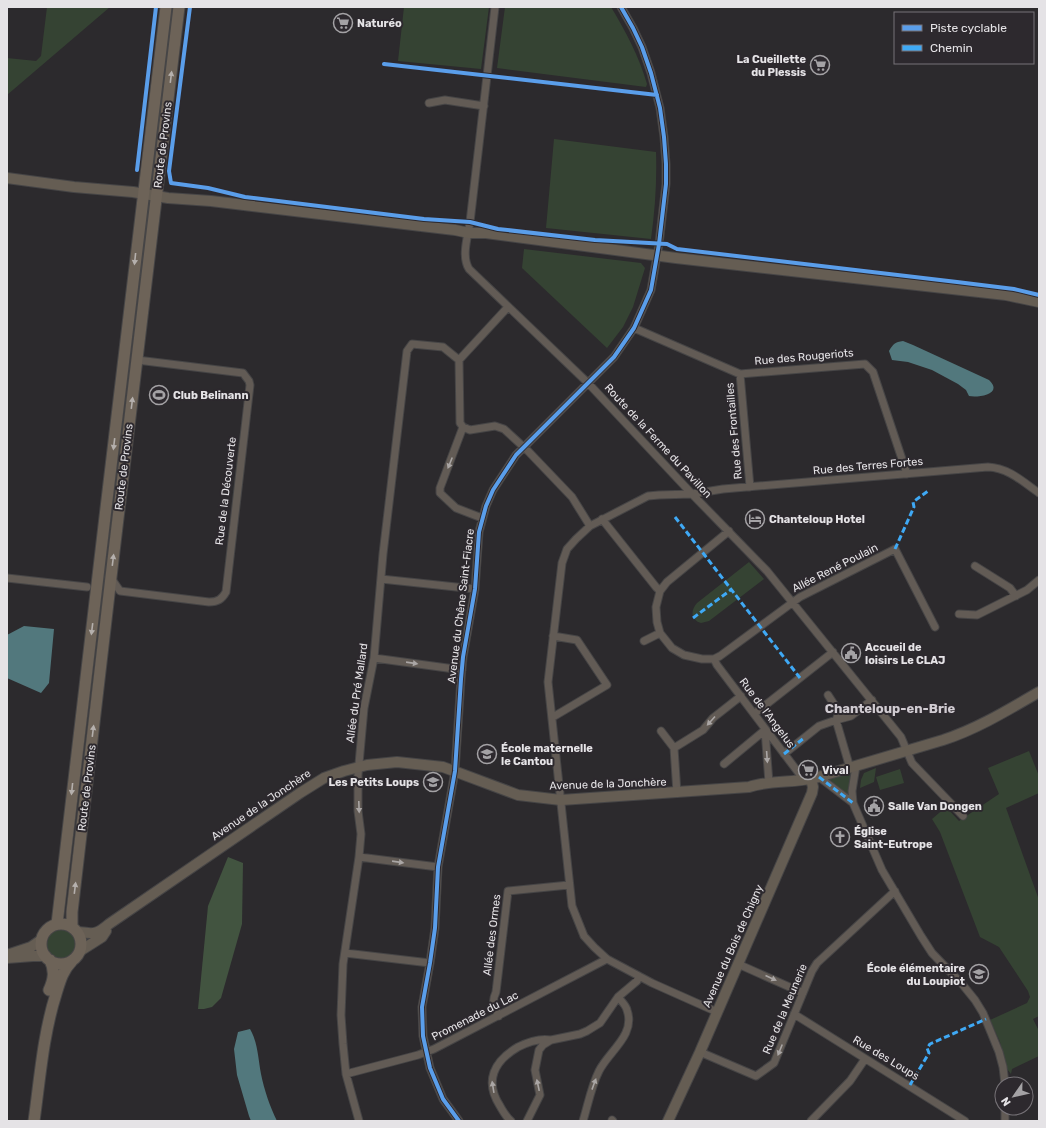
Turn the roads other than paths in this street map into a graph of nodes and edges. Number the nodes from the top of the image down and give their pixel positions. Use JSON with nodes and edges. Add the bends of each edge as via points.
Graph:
{"nodes":[{"id":1,"x":166,"y":7,"type":"edge"},
{"id":2,"x":179,"y":7,"type":"edge"},
{"id":3,"x":495,"y":7,"type":"edge"},
{"id":4,"x":621,"y":7,"type":"edge"},
{"id":5,"x":429,"y":103,"type":"dead end"},
{"id":6,"x":484,"y":106,"type":"junction"},
{"id":7,"x":7,"y":178,"type":"edge"},
{"id":8,"x":150,"y":194,"type":"junction"},
{"id":9,"x":469,"y":233,"type":"junction"},
{"id":10,"x":658,"y":255,"type":"junction"},
{"id":11,"x":1039,"y":302,"type":"edge"},
{"id":12,"x":508,"y":307,"type":"junction"},
{"id":13,"x":634,"y":328,"type":"junction"},
{"id":14,"x":137,"y":360,"type":"junction"},
{"id":15,"x":459,"y":360,"type":"junction"},
{"id":16,"x":740,"y":374,"type":"junction"},
{"id":17,"x":588,"y":382,"type":"junction"},
{"id":18,"x":463,"y":427,"type":"junction"},
{"id":19,"x":523,"y":448,"type":"junction"},
{"id":20,"x":907,"y":474,"type":"junction"},
{"id":21,"x":750,"y":487,"type":"junction"},
{"id":22,"x":1039,"y":493,"type":"edge"},
{"id":23,"x":692,"y":494,"type":"junction"},
{"id":24,"x":482,"y":518,"type":"junction"},
{"id":25,"x":602,"y":519,"type":"junction"},
{"id":26,"x":590,"y":526,"type":"junction"},
{"id":27,"x":729,"y":531,"type":"junction"},
{"id":28,"x":976,"y":566,"type":"dead end"},
{"id":29,"x":98,"y":575,"type":"junction"},
{"id":30,"x":111,"y":577,"type":"junction"},
{"id":31,"x":7,"y":578,"type":"edge"},
{"id":32,"x":381,"y":578,"type":"junction"},
{"id":33,"x":1039,"y":580,"type":"edge"},
{"id":34,"x":87,"y":587,"type":"junction"},
{"id":35,"x":475,"y":589,"type":"junction"},
{"id":36,"x":660,"y":591,"type":"junction"},
{"id":37,"x":120,"y":592,"type":"junction"},
{"id":38,"x":1016,"y":596,"type":"junction"},
{"id":39,"x":95,"y":601,"type":"junction"},
{"id":40,"x":108,"y":602,"type":"junction"},
{"id":41,"x":793,"y":602,"type":"junction"},
{"id":42,"x":959,"y":614,"type":"dead end"},
{"id":43,"x":935,"y":627,"type":"dead end"},
{"id":44,"x":660,"y":633,"type":"junction"},
{"id":45,"x":553,"y":636,"type":"junction"},
{"id":46,"x":644,"y":641,"type":"dead end"},
{"id":47,"x":833,"y":652,"type":"junction"},
{"id":48,"x":374,"y":658,"type":"junction"},
{"id":49,"x":714,"y":659,"type":"junction"},
{"id":50,"x":462,"y":670,"type":"junction"},
{"id":51,"x":1039,"y":692,"type":"edge"},
{"id":52,"x":828,"y":695,"type":"dead end"},
{"id":53,"x":741,"y":696,"type":"junction"},
{"id":54,"x":872,"y":700,"type":"junction"},
{"id":55,"x":754,"y":714,"type":"junction"},
{"id":56,"x":552,"y":717,"type":"junction"},
{"id":57,"x":836,"y":720,"type":"junction"},
{"id":58,"x":765,"y":730,"type":"junction"},
{"id":59,"x":661,"y":731,"type":"dead end"},
{"id":60,"x":674,"y":748,"type":"junction"},
{"id":61,"x":907,"y":752,"type":"junction"},
{"id":62,"x":784,"y":754,"type":"junction"},
{"id":63,"x":724,"y":764,"type":"dead end"},
{"id":64,"x":853,"y":767,"type":"junction"},
{"id":65,"x":358,"y":768,"type":"junction"},
{"id":66,"x":455,"y":771,"type":"junction"},
{"id":67,"x":811,"y":779,"type":"junction"},
{"id":68,"x":769,"y":783,"type":"junction"},
{"id":69,"x":678,"y":793,"type":"junction"},
{"id":70,"x":561,"y":800,"type":"junction"},
{"id":71,"x":853,"y":803,"type":"junction"},
{"id":72,"x":962,"y":816,"type":"dead end"},
{"id":73,"x":359,"y":857,"type":"junction"},
{"id":74,"x":438,"y":867,"type":"junction"},
{"id":75,"x":569,"y":885,"type":"junction"},
{"id":76,"x":895,"y":891,"type":"junction"},
{"id":77,"x":115,"y":920,"type":"junction"},
{"id":78,"x":57,"y":924,"type":"junction"},
{"id":79,"x":75,"y":929,"type":"junction"},
{"id":80,"x":41,"y":940,"type":"junction"},
{"id":81,"x":80,"y":951,"type":"junction"},
{"id":82,"x":345,"y":953,"type":"junction"},
{"id":83,"x":7,"y":956,"type":"edge"},
{"id":84,"x":48,"y":958,"type":"junction"},
{"id":85,"x":607,"y":959,"type":"junction"},
{"id":86,"x":72,"y":961,"type":"junction"},
{"id":87,"x":430,"y":963,"type":"junction"},
{"id":88,"x":738,"y":964,"type":"junction"},
{"id":89,"x":639,"y":976,"type":"junction"},
{"id":90,"x":803,"y":993,"type":"junction"},
{"id":91,"x":618,"y":998,"type":"junction"},
{"id":92,"x":717,"y":1012,"type":"junction"},
{"id":93,"x":794,"y":1014,"type":"junction"},
{"id":94,"x":499,"y":1016,"type":"junction"},
{"id":95,"x":551,"y":1040,"type":"junction"},
{"id":96,"x":426,"y":1052,"type":"junction"},
{"id":97,"x":700,"y":1052,"type":"junction"},
{"id":98,"x":865,"y":1059,"type":"junction"},
{"id":99,"x":346,"y":1074,"type":"junction"},
{"id":100,"x":1004,"y":1076,"type":"edge"},
{"id":101,"x":31,"y":1121,"type":"edge"},
{"id":102,"x":34,"y":1121,"type":"edge"},
{"id":103,"x":359,"y":1121,"type":"edge"},
{"id":104,"x":459,"y":1121,"type":"edge"},
{"id":105,"x":511,"y":1121,"type":"edge"},
{"id":106,"x":527,"y":1121,"type":"edge"},
{"id":107,"x":583,"y":1121,"type":"edge"},
{"id":108,"x":668,"y":1121,"type":"edge"},
{"id":109,"x":811,"y":1121,"type":"edge"},
{"id":110,"x":965,"y":1121,"type":"edge"}],
"edges":[{"from":1,"to":8,"type":"main road","name":"Route de Provins","via":[[145,174]]},
{"from":8,"to":2,"type":"main road","name":"Route de Provins","one_way":true},
{"from":3,"to":6,"type":"street","name":"Route de la Ferme du Pavillon"},
{"from":4,"to":10,"type":"street","name":"Avenue du Chêne Saint-Fiacre","via":[[642,47],[660,108],[666,184]]},
{"from":5,"to":6,"type":"street","via":[[445,100]]},
{"from":6,"to":9,"type":"street","name":"Route de la Ferme du Pavillon"},
{"from":7,"to":8,"type":"main road"},
{"from":8,"to":9,"type":"main road"},
{"from":8,"to":14,"type":"main road","name":"Route de Provins","via":[[148,269]]},
{"from":8,"to":29,"type":"main road","name":"Route de Provins","one_way":true,"via":[[140,216]]},
{"from":9,"to":10,"type":"main road"},
{"from":9,"to":12,"type":"street","name":"Route de la Ferme du Pavillon","via":[[466,243],[466,265]]},
{"from":10,"to":11,"type":"main road","via":[[1006,295]]},
{"from":10,"to":13,"type":"street","name":"Avenue du Chêne Saint-Fiacre","via":[[651,290]]},
{"from":12,"to":15,"type":"street"},
{"from":12,"to":17,"type":"street","name":"Route de la Ferme du Pavillon"},
{"from":13,"to":16,"type":"street","name":"Rue des Rougeriots"},
{"from":13,"to":17,"type":"street","name":"Avenue du Chêne Saint-Fiacre","via":[[614,357]]},
{"from":30,"to":14,"type":"main road","name":"Route de Provins","one_way":true},
{"from":14,"to":37,"type":"street","name":"Rue de la Découverte","via":[[238,372],[246,376],[250,385],[226,592],[217,602],[209,602]]},
{"from":15,"to":18,"type":"street","via":[[460,423]]},
{"from":15,"to":32,"type":"street","name":"Allée du Pré Mallard","via":[[443,347],[412,344],[407,351]]},
{"from":16,"to":20,"type":"street","name":"Rue des Rougeriots","via":[[865,364],[873,372]]},
{"from":16,"to":21,"type":"street","name":"Rue des Frontailles"},
{"from":17,"to":19,"type":"street","name":"Avenue du Chêne Saint-Fiacre"},
{"from":17,"to":23,"type":"street","name":"Route de la Ferme du Pavillon"},
{"from":18,"to":19,"type":"street","via":[[470,430],[495,426],[504,429]]},
{"from":18,"to":24,"type":"street","one_way":true,"via":[[440,493],[456,508]]},
{"from":19,"to":24,"type":"street","name":"Avenue du Chêne Saint-Fiacre","via":[[493,490]]},
{"from":19,"to":26,"type":"street","via":[[572,497]]},
{"from":20,"to":21,"type":"street","name":"Rue des Terres Fortes"},
{"from":20,"to":22,"type":"street","name":"Rue des Terres Fortes","via":[[997,467],[1006,470]]},
{"from":21,"to":23,"type":"street","name":"Rue des Terres Fortes"},
{"from":23,"to":25,"type":"street","name":"Rue des Terres Fortes","via":[[648,496]]},
{"from":23,"to":27,"type":"street","name":"Route de la Ferme du Pavillon"},
{"from":24,"to":35,"type":"street","name":"Avenue du Chêne Saint-Fiacre","via":[[478,532]]},
{"from":25,"to":26,"type":"street","name":"Rue des Terres Fortes"},
{"from":25,"to":36,"type":"street"},
{"from":26,"to":45,"type":"street","name":"Rue des Terres Fortes","via":[[567,549],[562,563]]},
{"from":27,"to":36,"type":"street","via":[[672,577]]},
{"from":27,"to":41,"type":"street","name":"Route de la Ferme du Pavillon"},
{"from":28,"to":38,"type":"street","via":[[1010,588]]},
{"from":29,"to":34,"type":"street"},
{"from":29,"to":39,"type":"main road","name":"Route de Provins"},
{"from":30,"to":37,"type":"street"},
{"from":30,"to":40,"type":"main road","name":"Route de Provins"},
{"from":31,"to":34,"type":"street"},
{"from":32,"to":35,"type":"street"},
{"from":32,"to":48,"type":"street","name":"Allée du Pré Mallard"},
{"from":33,"to":38,"type":"street"},
{"from":34,"to":39,"type":"street"},
{"from":35,"to":50,"type":"street","name":"Avenue du Chêne Saint-Fiacre"},
{"from":36,"to":44,"type":"street","via":[[656,607]]},
{"from":37,"to":40,"type":"street"},
{"from":38,"to":42,"type":"street","via":[[977,615]]},
{"from":39,"to":78,"type":"main road","name":"Route de Provins","one_way":true},
{"from":79,"to":40,"type":"main road","name":"Route de Provins","one_way":true,"via":[[72,912]]},
{"from":41,"to":43,"type":"street","name":"Allée René Poulain","via":[[895,549]]},
{"from":41,"to":47,"type":"street","name":"Route de la Ferme du Pavillon"},
{"from":41,"to":49,"type":"street"},
{"from":44,"to":46,"type":"street"},
{"from":44,"to":49,"type":"street","via":[[672,648],[684,655]]},
{"from":45,"to":56,"type":"street","name":"Rue des Terres Fortes","via":[[548,682]]},
{"from":45,"to":56,"type":"street","via":[[578,640],[607,685]]},
{"from":47,"to":54,"type":"street","name":"Route de la Ferme du Pavillon"},
{"from":47,"to":55,"type":"street"},
{"from":48,"to":50,"type":"street","one_way":true},
{"from":48,"to":65,"type":"street","name":"Allée du Pré Mallard","via":[[364,708]]},
{"from":49,"to":53,"type":"street","name":"Rue de l'Angelus"},
{"from":50,"to":66,"type":"street","name":"Avenue du Chêne Saint-Fiacre"},
{"from":51,"to":61,"type":"main road","name":"Avenue de la Jonchère","via":[[958,735]]},
{"from":52,"to":57,"type":"street","via":[[839,712]]},
{"from":53,"to":55,"type":"street","name":"Rue de l'Angelus"},
{"from":53,"to":60,"type":"street","one_way":true,"via":[[712,718],[703,730]]},
{"from":54,"to":57,"type":"street","via":[[851,716]]},
{"from":54,"to":61,"type":"street","name":"Route de la Ferme du Pavillon","via":[[901,737]]},
{"from":55,"to":58,"type":"street","name":"Rue de l'Angelus"},
{"from":56,"to":70,"type":"street","name":"Rue des Terres Fortes"},
{"from":57,"to":62,"type":"street","via":[[819,726]]},
{"from":57,"to":64,"type":"street"},
{"from":58,"to":62,"type":"street","name":"Rue de l'Angelus"},
{"from":58,"to":63,"type":"street"},
{"from":58,"to":68,"type":"street","one_way":true},
{"from":59,"to":60,"type":"street"},
{"from":60,"to":69,"type":"street"},
{"from":61,"to":64,"type":"main road","name":"Avenue de la Jonchère"},
{"from":61,"to":72,"type":"street","name":"Route de la Ferme du Pavillon","via":[[912,763]]},
{"from":62,"to":67,"type":"street","name":"Rue de l'Angelus"},
{"from":64,"to":67,"type":"main road","name":"Avenue de la Jonchère"},
{"from":64,"to":71,"type":"street"},
{"from":65,"to":66,"type":"main road","name":"Avenue de la Jonchère","via":[[397,762],[444,767]]},
{"from":65,"to":73,"type":"street","name":"Allée du Pré Mallard","one_way":true,"via":[[361,834]]},
{"from":65,"to":77,"type":"main road","name":"Avenue de la Jonchère","via":[[324,778],[300,793]]},
{"from":66,"to":70,"type":"main road","name":"Avenue de la Jonchère","via":[[518,795]]},
{"from":66,"to":74,"type":"street","name":"Avenue du Chêne Saint-Fiacre"},
{"from":67,"to":68,"type":"main road","name":"Avenue de la Jonchère"},
{"from":67,"to":71,"type":"street","name":"Rue de l'Angelus"},
{"from":67,"to":88,"type":"main road","name":"Avenue du Bois de Chigny","via":[[812,793]]},
{"from":68,"to":69,"type":"main road","name":"Avenue de la Jonchère"},
{"from":69,"to":70,"type":"main road","name":"Avenue de la Jonchère"},
{"from":70,"to":75,"type":"street","name":"Rue des Terres Fortes"},
{"from":71,"to":76,"type":"street","via":[[882,870]]},
{"from":73,"to":74,"type":"street","one_way":true},
{"from":73,"to":82,"type":"street","name":"Allée du Pré Mallard"},
{"from":74,"to":87,"type":"street","name":"Avenue du Chêne Saint-Fiacre","via":[[435,928]]},
{"from":75,"to":85,"type":"street","name":"Rue des Terres Fortes","via":[[572,906],[584,936]]},
{"from":75,"to":94,"type":"street","name":"Allée des Ormes","via":[[508,891],[496,992],[493,999]]},
{"from":76,"to":90,"type":"street","name":"Rue de la Meunerie","via":[[817,963]]},
{"from":76,"to":100,"type":"street","via":[[932,953],[962,984],[983,1013],[999,1052]]},
{"from":77,"to":79,"type":"main road","name":"Avenue de la Jonchère","via":[[94,934]]},
{"from":77,"to":81,"type":"main road","via":[[102,937]]},
{"from":78,"to":79,"type":"main road","via":[[62,923]]},
{"from":78,"to":80,"type":"main road","via":[[47,930]]},
{"from":79,"to":81,"type":"main road","via":[[81,938]]},
{"from":80,"to":83,"type":"main road"},
{"from":80,"to":84,"type":"main road","via":[[42,952]]},
{"from":81,"to":86,"type":"main road"},
{"from":82,"to":87,"type":"street"},
{"from":82,"to":99,"type":"street","name":"Allée du Pré Mallard","via":[[341,1015]]},
{"from":83,"to":84,"type":"main road"},
{"from":84,"to":86,"type":"main road","via":[[60,964]]},
{"from":84,"to":101,"type":"main road","via":[[54,977],[43,1010],[38,1037]]},
{"from":85,"to":89,"type":"street","name":"Rue des Terres Fortes"},
{"from":85,"to":94,"type":"street","name":"Promenade du Lac"},
{"from":86,"to":102,"type":"main road","via":[[63,974],[50,1011]]},
{"from":87,"to":96,"type":"street","name":"Avenue du Chêne Saint-Fiacre","via":[[422,1007]]},
{"from":88,"to":90,"type":"street","one_way":true},
{"from":88,"to":92,"type":"main road","name":"Avenue du Bois de Chigny"},
{"from":89,"to":91,"type":"street","via":[[638,981]]},
{"from":89,"to":92,"type":"street","name":"Rue des Terres Fortes"},
{"from":90,"to":93,"type":"street","name":"Rue de la Meunerie"},
{"from":91,"to":95,"type":"street","via":[[600,1023],[588,1031]]},
{"from":107,"to":91,"type":"street","one_way":true,"via":[[599,1071],[621,1042],[629,1022],[627,1009]]},
{"from":92,"to":97,"type":"main road","name":"Avenue du Bois de Chigny"},
{"from":93,"to":97,"type":"street","name":"Rue de la Meunerie","one_way":true,"via":[[774,1063],[756,1076]]},
{"from":93,"to":98,"type":"street","name":"Rue des Loups"},
{"from":94,"to":96,"type":"street","name":"Promenade du Lac"},
{"from":105,"to":95,"type":"street","one_way":true,"via":[[494,1095],[491,1085],[494,1069],[508,1053],[525,1043],[544,1038]]},
{"from":106,"to":95,"type":"street","one_way":true,"via":[[540,1095],[535,1070],[539,1050]]},
{"from":96,"to":99,"type":"street","name":"Promenade du Lac"},
{"from":96,"to":104,"type":"street","name":"Avenue du Chêne Saint-Fiacre","via":[[443,1099]]},
{"from":97,"to":108,"type":"main road","name":"Avenue du Bois de Chigny"},
{"from":98,"to":109,"type":"street","via":[[850,1081]]},
{"from":98,"to":110,"type":"street","name":"Rue des Loups"},
{"from":99,"to":103,"type":"street","name":"Allée du Pré Mallard"}]}
